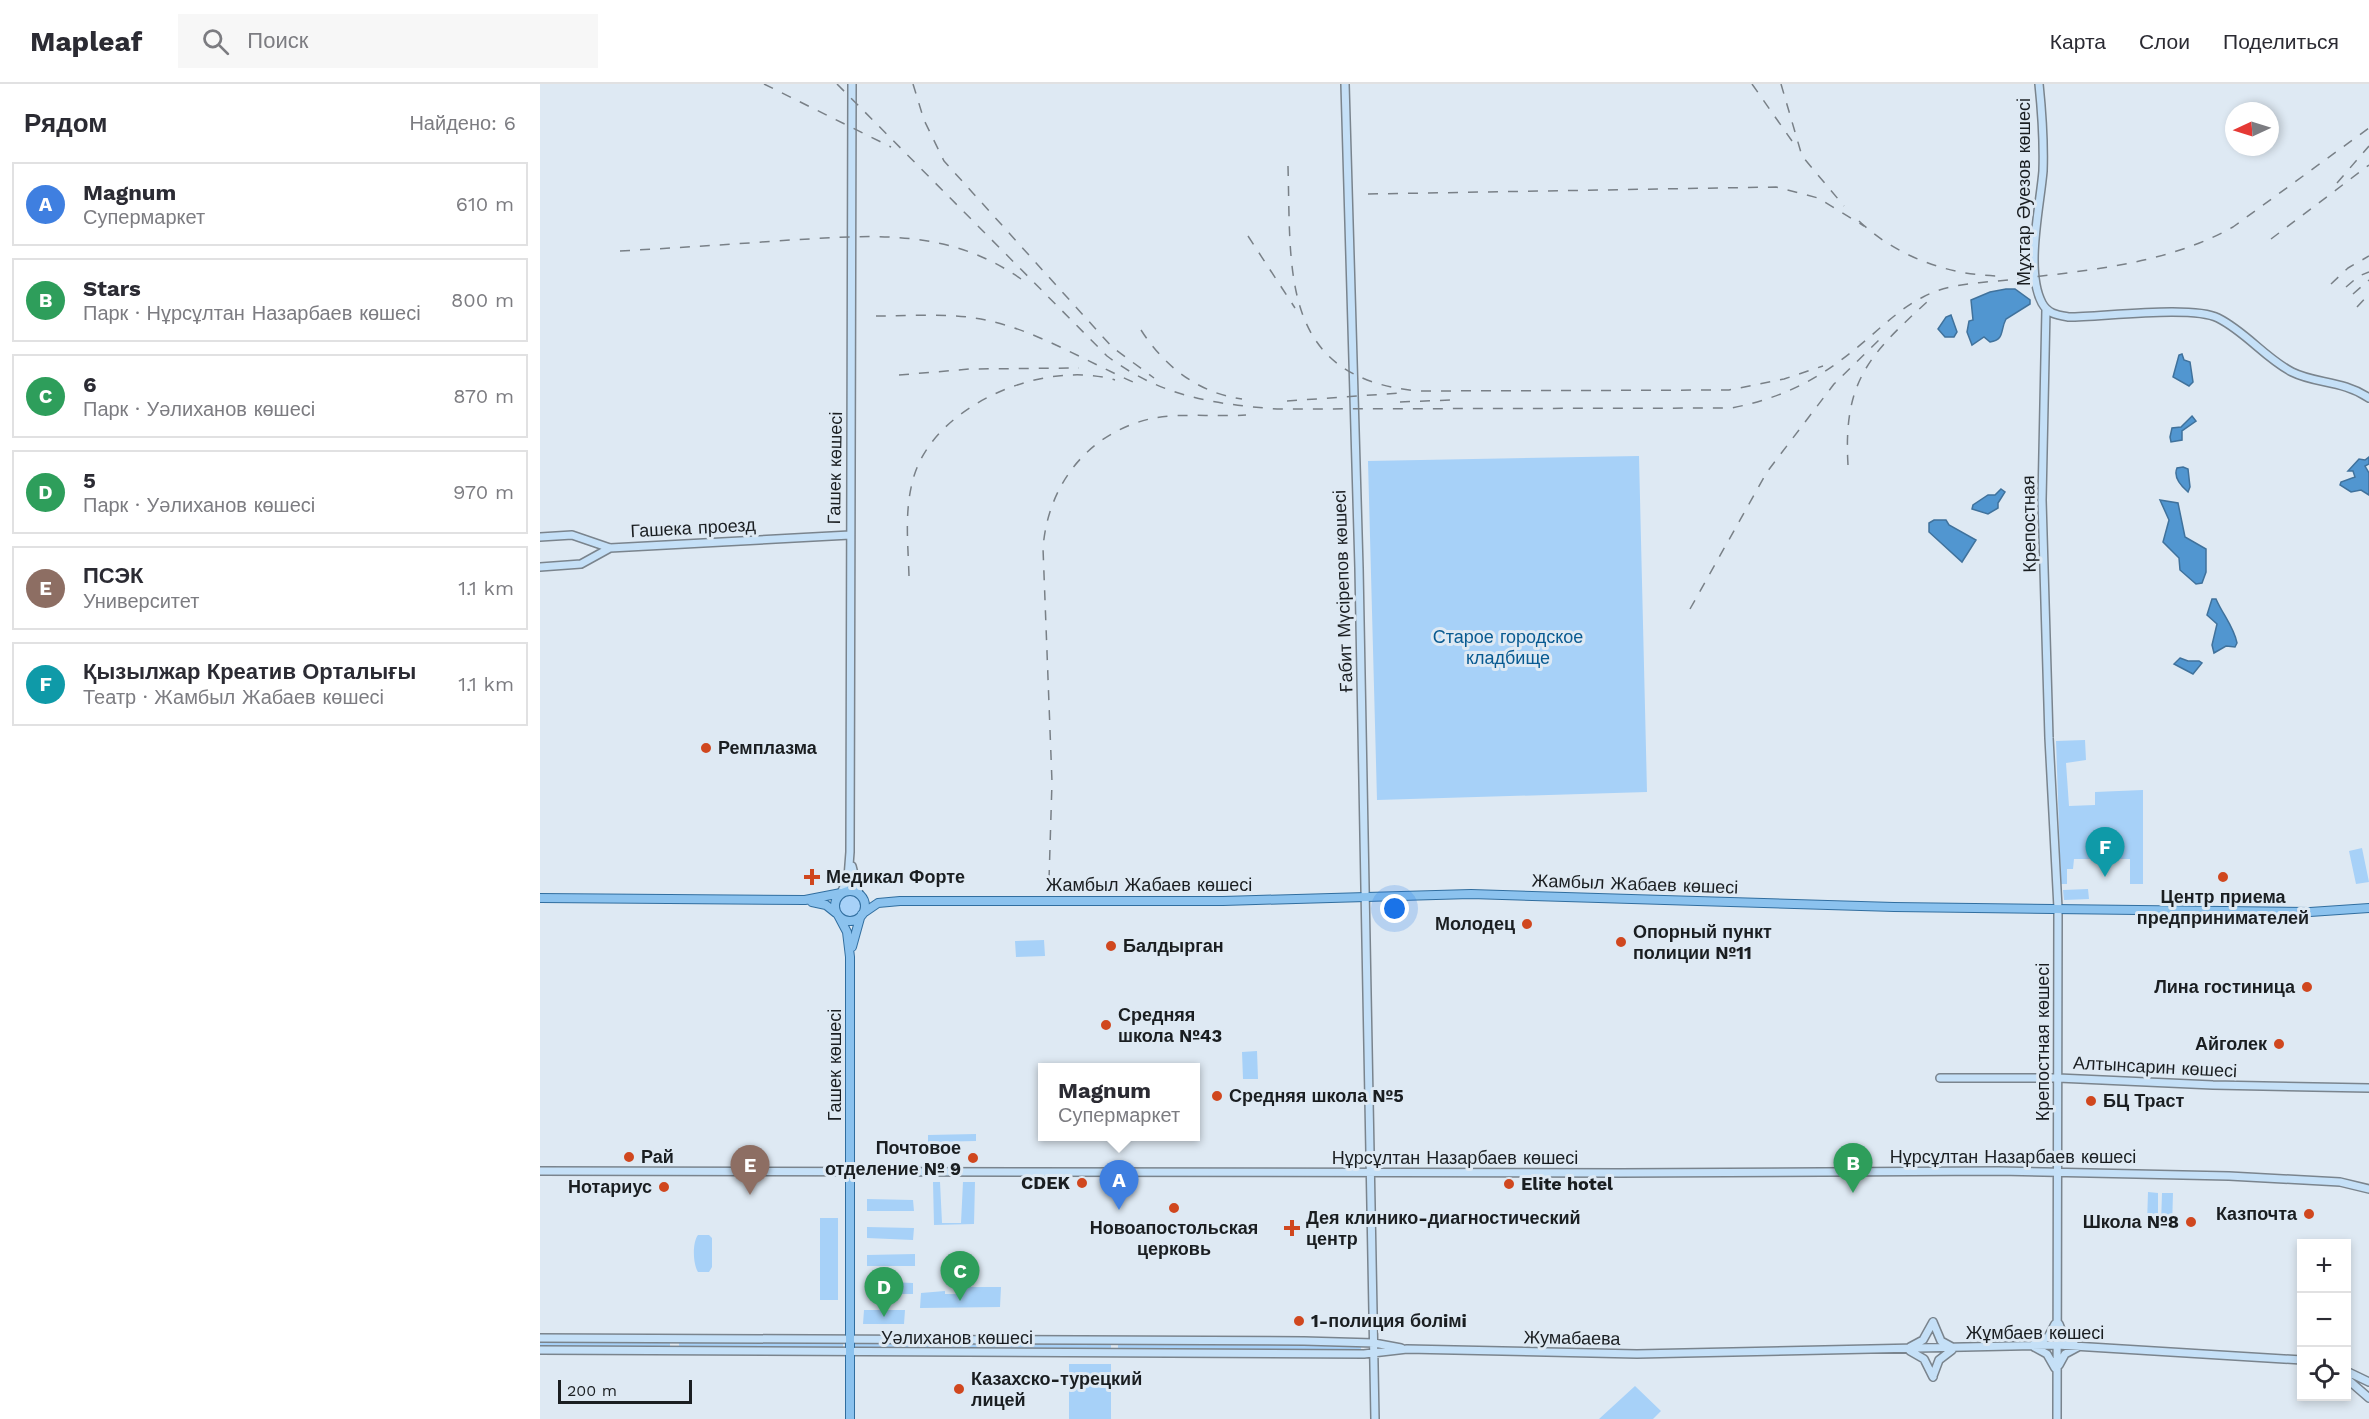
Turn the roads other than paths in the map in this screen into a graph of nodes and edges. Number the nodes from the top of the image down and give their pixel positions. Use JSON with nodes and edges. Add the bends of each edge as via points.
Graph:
{"nodes":[{"id":1,"x":852,"y":84,"type":"edge"},
{"id":2,"x":1345,"y":84,"type":"edge"},
{"id":3,"x":2039,"y":84,"type":"edge"},
{"id":4,"x":2046,"y":309,"type":"junction"},
{"id":5,"x":2369,"y":398,"type":"edge"},
{"id":6,"x":850,"y":535,"type":"junction"},
{"id":7,"x":540,"y":537,"type":"edge"},
{"id":8,"x":610,"y":548,"type":"junction"},
{"id":9,"x":540,"y":567,"type":"edge"},
{"id":10,"x":2049,"y":738,"type":"joint"},
{"id":11,"x":850,"y":852,"type":"junction"},
{"id":12,"x":842,"y":893,"type":"junction"},
{"id":13,"x":859,"y":894,"type":"junction"},
{"id":14,"x":1365,"y":897,"type":"junction"},
{"id":15,"x":540,"y":898,"type":"edge"},
{"id":16,"x":805,"y":900,"type":"junction"},
{"id":17,"x":900,"y":901,"type":"junction"},
{"id":18,"x":2058,"y":908,"type":"junction"},
{"id":19,"x":2369,"y":908,"type":"edge"},
{"id":20,"x":837,"y":914,"type":"junction"},
{"id":21,"x":862,"y":915,"type":"junction"},
{"id":22,"x":850,"y":957,"type":"junction"},
{"id":23,"x":2058,"y":1077,"type":"junction"},
{"id":24,"x":1940,"y":1078,"type":"dead end"},
{"id":25,"x":2369,"y":1088,"type":"edge"},
{"id":26,"x":540,"y":1171,"type":"edge"},
{"id":27,"x":850,"y":1171,"type":"junction"},
{"id":28,"x":2058,"y":1171,"type":"junction"},
{"id":29,"x":1371,"y":1173,"type":"junction"},
{"id":30,"x":2369,"y":1189,"type":"edge"},
{"id":31,"x":2057,"y":1319,"type":"junction"},
{"id":32,"x":540,"y":1338,"type":"edge"},
{"id":33,"x":849,"y":1339,"type":"junction"},
{"id":34,"x":1005,"y":1339,"type":"junction"},
{"id":35,"x":1374,"y":1343,"type":"junction"},
{"id":36,"x":2057,"y":1345,"type":"junction"},
{"id":37,"x":2029,"y":1346,"type":"junction"},
{"id":38,"x":2080,"y":1346,"type":"junction"},
{"id":39,"x":1958,"y":1348,"type":"junction"},
{"id":40,"x":1407,"y":1349,"type":"junction"},
{"id":41,"x":540,"y":1350,"type":"edge"},
{"id":42,"x":1905,"y":1350,"type":"junction"},
{"id":43,"x":1769,"y":1352,"type":"joint"},
{"id":44,"x":1374,"y":1353,"type":"junction"},
{"id":45,"x":849,"y":1354,"type":"junction"},
{"id":46,"x":1005,"y":1354,"type":"junction"},
{"id":47,"x":2297,"y":1360,"type":"edge"},
{"id":48,"x":2057,"y":1373,"type":"junction"},
{"id":49,"x":2351,"y":1373,"type":"edge"},
{"id":50,"x":2351,"y":1382,"type":"edge"},
{"id":51,"x":2369,"y":1382,"type":"edge"},
{"id":52,"x":2369,"y":1398,"type":"edge"},
{"id":53,"x":849,"y":1419,"type":"edge"},
{"id":54,"x":1375,"y":1419,"type":"edge"},
{"id":55,"x":2057,"y":1419,"type":"edge"}],
"edges":[{"from":1,"to":6,"type":"main road","name":"Гашек көшесі"},
{"from":2,"to":14,"type":"main road","name":"Ғабит Мүсірепов көшесі"},
{"from":3,"to":4,"type":"main road","name":"Мұхтар Әуезов көшесі","via":[[2043,170],[2035,273],[2037,291]]},
{"from":4,"to":5,"type":"main road","name":"Мұхтар Әуезов көшесі","via":[[2068,317],[2210,315],[2233,327],[2292,372],[2342,385]]},
{"from":4,"to":10,"type":"main road","name":"Крепостная","via":[[2042,500]]},
{"from":6,"to":8,"type":"main road","name":"Гашека проезд"},
{"from":6,"to":11,"type":"main road","name":"Гашек көшесі"},
{"from":7,"to":8,"type":"main road","name":"Гашека проезд","via":[[572,535]]},
{"from":8,"to":9,"type":"main road","via":[[581,564]]},
{"from":10,"to":18,"type":"main road","name":"Крепостная көшесі"},
{"from":11,"to":12,"type":"main road","name":"Гашек көшесі"},
{"from":11,"to":13,"type":"main road","name":"Гашек көшесі"},
{"from":12,"to":13,"type":"main road","via":[[851,890]]},
{"from":12,"to":16,"type":"main road"},
{"from":12,"to":20,"type":"main road","via":[[835,902]]},
{"from":13,"to":17,"type":"main road"},
{"from":13,"to":21,"type":"main road","via":[[865,903]]},
{"from":14,"to":17,"type":"main road","name":"Жамбыл Жабаев көшесі"},
{"from":14,"to":18,"type":"main road","name":"Жамбыл Жабаев көшесі","via":[[1471,894]]},
{"from":14,"to":29,"type":"main road","name":"Ғабит Мүсірепов көшесі"},
{"from":15,"to":16,"type":"main road"},
{"from":16,"to":20,"type":"main road","via":[[822,904]]},
{"from":17,"to":21,"type":"main road","via":[[878,903]]},
{"from":18,"to":19,"type":"main road","name":"Жамбыл Жабаев көшесі","via":[[2310,912]]},
{"from":18,"to":23,"type":"main road","name":"Крепостная көшесі"},
{"from":20,"to":21,"type":"main road","via":[[849,921]]},
{"from":20,"to":22,"type":"main road","name":"Гашек көшесі","via":[[848,935]]},
{"from":21,"to":22,"type":"main road","name":"Гашек көшесі"},
{"from":22,"to":27,"type":"main road","name":"Гашек көшесі"},
{"from":23,"to":24,"type":"main road","name":"Алтынсарин көшесі"},
{"from":23,"to":25,"type":"main road","name":"Алтынсарин көшесі","via":[[2194,1085]]},
{"from":23,"to":28,"type":"main road","name":"Крепостная көшесі"},
{"from":26,"to":27,"type":"main road","name":"Нұрсұлтан Назарбаев көшесі"},
{"from":27,"to":29,"type":"main road","name":"Нұрсұлтан Назарбаев көшесі"},
{"from":27,"to":33,"type":"main road","name":"Гашек көшесі"},
{"from":28,"to":29,"type":"main road","name":"Нұрсұлтан Назарбаев көшесі"},
{"from":28,"to":30,"type":"main road","name":"Нұрсұлтан Назарбаев көшесі","via":[[2340,1182]]},
{"from":28,"to":31,"type":"main road","name":"Крепостная көшесі"},
{"from":29,"to":35,"type":"main road"},
{"from":31,"to":36,"type":"main road","name":"Крепостная көшесі"},
{"from":31,"to":37,"type":"main road","via":[[2048,1337]]},
{"from":31,"to":38,"type":"main road","via":[[2065,1339]]},
{"from":32,"to":33,"type":"main road","name":"Уәлиханов көшесі"},
{"from":33,"to":34,"type":"main road","name":"Уәлиханов көшесі"},
{"from":33,"to":45,"type":"main road","name":"Гашек көшесі"},
{"from":34,"to":35,"type":"main road","name":"Уәлиханов көшесі"},
{"from":34,"to":46,"type":"main road"},
{"from":35,"to":40,"type":"main road"},
{"from":35,"to":44,"type":"main road"},
{"from":36,"to":37,"type":"main road","name":"Жұмбаев көшесі"},
{"from":36,"to":38,"type":"main road","name":"Жұмбаев көшесі"},
{"from":36,"to":48,"type":"main road","name":"Крепостная көшесі"},
{"from":37,"to":39,"type":"main road","name":"Жұмбаев көшесі"},
{"from":37,"to":48,"type":"main road","via":[[2047,1354]]},
{"from":38,"to":47,"type":"main road","name":"Жұмбаев көшесі"},
{"from":38,"to":48,"type":"main road","via":[[2065,1354]]},
{"from":39,"to":42,"type":"main road","name":"Жұмбаев көшесі"},
{"from":39,"to":42,"type":"main road","via":[[1942,1342],[1933,1322],[1923,1340]]},
{"from":39,"to":42,"type":"main road","via":[[1941,1358],[1933,1377],[1923,1357]]},
{"from":40,"to":43,"type":"main road","name":"Жумабаева","via":[[1637,1354]]},
{"from":40,"to":44,"type":"main road","name":"Жумабаева"},
{"from":41,"to":45,"type":"main road","name":"Уәлиханов көшесі"},
{"from":42,"to":43,"type":"main road","name":"Жұмбаев көшесі"},
{"from":44,"to":46,"type":"main road","name":"Уәлиханов көшесі"},
{"from":44,"to":54,"type":"main road"},
{"from":45,"to":46,"type":"main road","name":"Уәлиханов көшесі"},
{"from":45,"to":53,"type":"main road","name":"Гашек көшесі"},
{"from":48,"to":55,"type":"main road","name":"Крепостная көшесі"},
{"from":49,"to":51,"type":"main road"},
{"from":50,"to":52,"type":"main road"}]}
